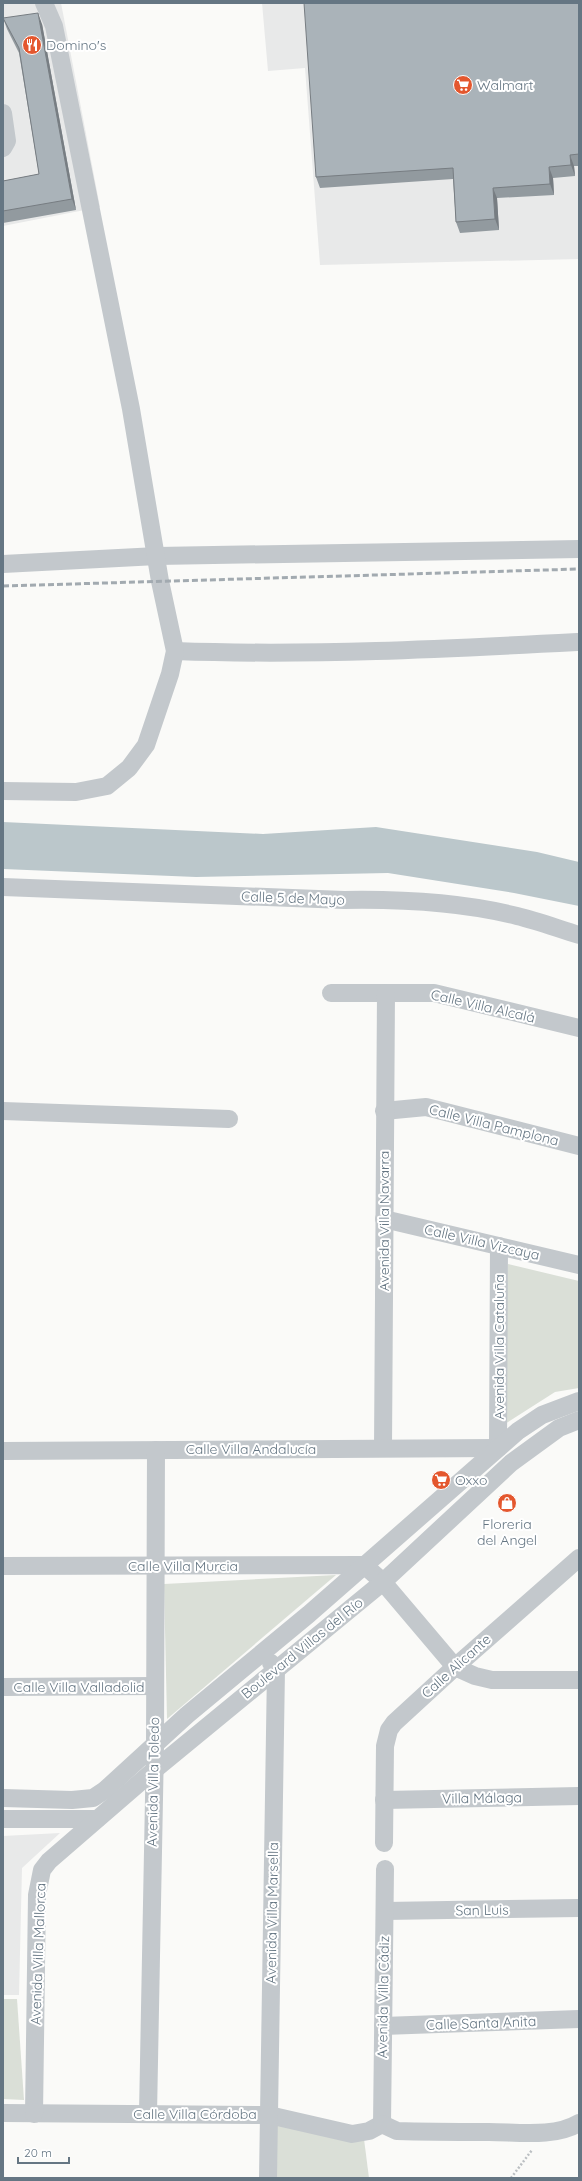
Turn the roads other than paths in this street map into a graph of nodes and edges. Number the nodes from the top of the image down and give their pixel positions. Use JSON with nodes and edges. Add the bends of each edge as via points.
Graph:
{"nodes":[{"id":1,"x":44,"y":3,"type":"edge"},
{"id":2,"x":3,"y":113,"type":"edge"},
{"id":3,"x":3,"y":148,"type":"edge"},
{"id":4,"x":579,"y":548,"type":"edge"},
{"id":5,"x":157,"y":556,"type":"junction"},
{"id":6,"x":3,"y":564,"type":"edge"},
{"id":7,"x":579,"y":642,"type":"edge"},
{"id":8,"x":175,"y":651,"type":"junction"},
{"id":9,"x":3,"y":791,"type":"edge"},
{"id":10,"x":3,"y":887,"type":"edge"},
{"id":11,"x":579,"y":935,"type":"edge"},
{"id":12,"x":332,"y":993,"type":"dead end"},
{"id":13,"x":386,"y":994,"type":"junction"},
{"id":14,"x":579,"y":1028,"type":"edge"},
{"id":15,"x":3,"y":1111,"type":"edge"},
{"id":16,"x":384,"y":1111,"type":"junction"},
{"id":17,"x":228,"y":1119,"type":"dead end"},
{"id":18,"x":579,"y":1146,"type":"edge"},
{"id":19,"x":384,"y":1219,"type":"junction"},
{"id":20,"x":499,"y":1246,"type":"junction"},
{"id":21,"x":579,"y":1265,"type":"edge"},
{"id":22,"x":579,"y":1401,"type":"edge"},
{"id":23,"x":579,"y":1420,"type":"edge"},
{"id":24,"x":383,"y":1448,"type":"junction"},
{"id":25,"x":498,"y":1448,"type":"junction"},
{"id":26,"x":156,"y":1450,"type":"junction"},
{"id":27,"x":3,"y":1451,"type":"edge"},
{"id":28,"x":511,"y":1463,"type":"junction"},
{"id":29,"x":579,"y":1558,"type":"edge"},
{"id":30,"x":364,"y":1565,"type":"junction"},
{"id":31,"x":3,"y":1566,"type":"edge"},
{"id":32,"x":156,"y":1566,"type":"junction"},
{"id":33,"x":383,"y":1582,"type":"junction"},
{"id":34,"x":263,"y":1652,"type":"junction"},
{"id":35,"x":455,"y":1666,"type":"junction"},
{"id":36,"x":276,"y":1669,"type":"junction"},
{"id":37,"x":579,"y":1680,"type":"edge"},
{"id":38,"x":154,"y":1686,"type":"junction"},
{"id":39,"x":3,"y":1687,"type":"edge"},
{"id":40,"x":155,"y":1746,"type":"junction"},
{"id":41,"x":153,"y":1771,"type":"junction"},
{"id":42,"x":579,"y":1796,"type":"edge"},
{"id":43,"x":3,"y":1798,"type":"edge"},
{"id":44,"x":384,"y":1800,"type":"junction"},
{"id":45,"x":3,"y":1819,"type":"edge"},
{"id":46,"x":97,"y":1819,"type":"junction"},
{"id":47,"x":384,"y":1843,"type":"dead end"},
{"id":48,"x":385,"y":1869,"type":"dead end"},
{"id":49,"x":579,"y":1908,"type":"edge"},
{"id":50,"x":385,"y":1911,"type":"junction"},
{"id":51,"x":579,"y":2019,"type":"edge"},
{"id":52,"x":383,"y":2026,"type":"junction"},
{"id":53,"x":3,"y":2113,"type":"edge"},
{"id":54,"x":34,"y":2114,"type":"junction"},
{"id":55,"x":148,"y":2114,"type":"junction"},
{"id":56,"x":269,"y":2115,"type":"junction"},
{"id":57,"x":579,"y":2123,"type":"edge"},
{"id":58,"x":382,"y":2124,"type":"junction"},
{"id":59,"x":268,"y":2178,"type":"edge"}],
"edges":[{"from":1,"to":5,"type":"street","via":[[54,26],[131,409]]},
{"from":2,"to":3,"type":"street","via":[[7,141]]},
{"from":4,"to":5,"type":"street"},
{"from":5,"to":6,"type":"street"},
{"from":5,"to":8,"type":"street"},
{"from":7,"to":8,"type":"street","via":[[386,652],[262,654]]},
{"from":8,"to":9,"type":"street","via":[[170,674],[146,745],[129,768],[107,786],[76,792]]},
{"from":10,"to":11,"type":"street","name":"Calle 5 de Mayo","via":[[344,900],[388,899],[452,904],[518,916]]},
{"from":12,"to":13,"type":"street","name":"Calle Villa Alcalá"},
{"from":13,"to":14,"type":"street","name":"Calle Villa Alcalá","via":[[434,993]]},
{"from":13,"to":16,"type":"street","name":"Avenida Villa Navarra"},
{"from":15,"to":17,"type":"street"},
{"from":16,"to":18,"type":"street","name":"Calle Villa Pamplona","via":[[426,1107]]},
{"from":16,"to":19,"type":"street","name":"Avenida Villa Navarra"},
{"from":19,"to":20,"type":"street","name":"Calle Villa Vizcaya"},
{"from":19,"to":24,"type":"street","name":"Avenida Villa Navarra"},
{"from":20,"to":21,"type":"street","name":"Calle Villa Vizcaya"},
{"from":20,"to":25,"type":"street","name":"Avenida Villa Cataluña"},
{"from":22,"to":25,"type":"street","name":"Boulevard Villas del Río","via":[[542,1415]]},
{"from":23,"to":28,"type":"street","name":"Boulevard Villas del Río","via":[[559,1428]]},
{"from":24,"to":25,"type":"street","name":"Calle Villa Andalucía"},
{"from":24,"to":26,"type":"street","name":"Calle Villa Andalucía"},
{"from":25,"to":28,"type":"street"},
{"from":25,"to":30,"type":"street","name":"Boulevard Villas del Río"},
{"from":26,"to":27,"type":"street","name":"Calle Villa Andalucía"},
{"from":26,"to":32,"type":"street","name":"Avenida Villa Toledo"},
{"from":28,"to":33,"type":"street","name":"Boulevard Villas del Río"},
{"from":29,"to":35,"type":"street","name":"Calle Alicante"},
{"from":30,"to":32,"type":"street","name":"Calle Villa Murcia"},
{"from":30,"to":33,"type":"street"},
{"from":30,"to":34,"type":"street","name":"Boulevard Villas del Río"},
{"from":31,"to":32,"type":"street","name":"Calle Villa Murcia"},
{"from":32,"to":38,"type":"street","name":"Avenida Villa Toledo"},
{"from":33,"to":35,"type":"street"},
{"from":33,"to":36,"type":"street","name":"Boulevard Villas del Río"},
{"from":34,"to":36,"type":"street"},
{"from":34,"to":40,"type":"street","name":"Boulevard Villas del Río","via":[[187,1715]]},
{"from":35,"to":37,"type":"street","via":[[475,1676],[492,1680]]},
{"from":35,"to":44,"type":"street","name":"Calle Alicante","via":[[389,1730]]},
{"from":36,"to":41,"type":"street","name":"Boulevard Villas del Río"},
{"from":36,"to":56,"type":"street","name":"Avenida Villa Marsella"},
{"from":38,"to":39,"type":"street","name":"Calle Villa Valladolid"},
{"from":38,"to":40,"type":"street","name":"Avenida Villa Toledo"},
{"from":40,"to":41,"type":"street","name":"Avenida Villa Toledo"},
{"from":40,"to":43,"type":"street","name":"Boulevard Villas del Río","via":[[93,1798]]},
{"from":41,"to":46,"type":"street","name":"Boulevard Villas del Río"},
{"from":41,"to":55,"type":"street","name":"Avenida Villa Toledo"},
{"from":42,"to":44,"type":"street","name":"Villa Málaga"},
{"from":44,"to":47,"type":"street"},
{"from":45,"to":46,"type":"street"},
{"from":46,"to":54,"type":"street","name":"Avenida Villa Mallorca","via":[[49,1861],[42,1870],[39,1880]]},
{"from":48,"to":50,"type":"street","name":"Avenida Villa Cádiz"},
{"from":49,"to":50,"type":"street","name":"San Luis"},
{"from":50,"to":52,"type":"street","name":"Avenida Villa Cádiz"},
{"from":51,"to":52,"type":"street","name":"Calle Santa Anita"},
{"from":52,"to":58,"type":"street","name":"Avenida Villa Cádiz"},
{"from":53,"to":54,"type":"street","name":"Calle Villa Córdoba"},
{"from":54,"to":55,"type":"street","name":"Calle Villa Córdoba"},
{"from":55,"to":56,"type":"street","name":"Calle Villa Córdoba"},
{"from":56,"to":58,"type":"street","name":"Calle Villa Córdoba","via":[[352,2134]]},
{"from":56,"to":59,"type":"street","name":"Avenida Villa Marsella"},
{"from":57,"to":58,"type":"street","via":[[560,2131],[532,2132],[397,2131]]}]}
